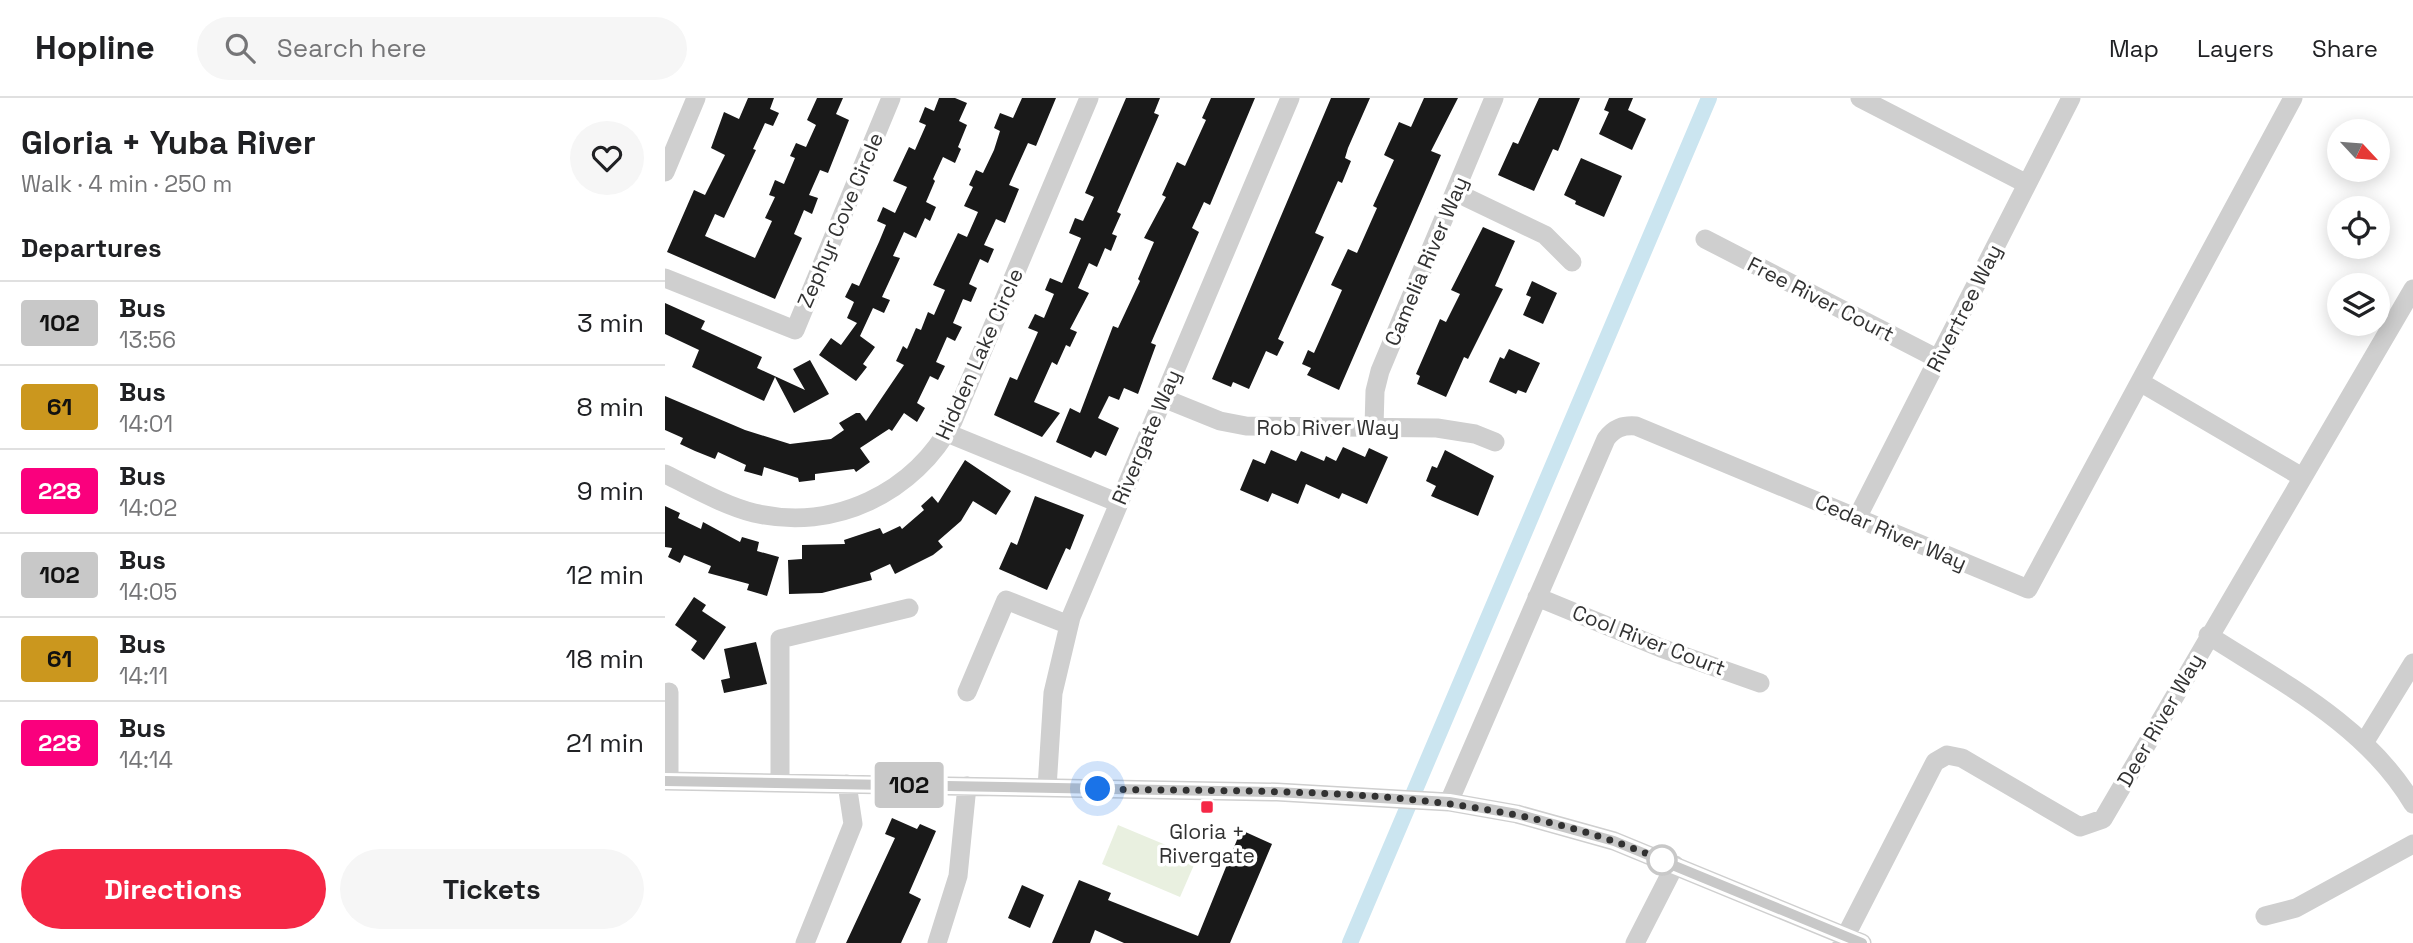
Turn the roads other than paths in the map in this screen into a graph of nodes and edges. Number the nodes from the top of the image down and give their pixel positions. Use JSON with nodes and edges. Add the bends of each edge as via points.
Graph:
{"nodes":[{"id":1,"x":696,"y":98,"type":"edge"},
{"id":2,"x":891,"y":98,"type":"edge"},
{"id":3,"x":1089,"y":98,"type":"edge"},
{"id":4,"x":1290,"y":98,"type":"edge"},
{"id":5,"x":1494,"y":98,"type":"edge"},
{"id":6,"x":1860,"y":98,"type":"edge"},
{"id":7,"x":2071,"y":98,"type":"edge"},
{"id":8,"x":2294,"y":98,"type":"edge"},
{"id":9,"x":665,"y":172,"type":"edge"},
{"id":10,"x":2027,"y":184,"type":"junction"},
{"id":11,"x":1455,"y":192,"type":"junction"},
{"id":12,"x":1705,"y":239,"type":"dead end"},
{"id":13,"x":1572,"y":262,"type":"dead end"},
{"id":14,"x":665,"y":278,"type":"edge"},
{"id":15,"x":2413,"y":289,"type":"edge"},
{"id":16,"x":1938,"y":359,"type":"junction"},
{"id":17,"x":2140,"y":382,"type":"junction"},
{"id":18,"x":1163,"y":398,"type":"junction"},
{"id":19,"x":1374,"y":427,"type":"junction"},
{"id":20,"x":947,"y":433,"type":"junction"},
{"id":21,"x":1496,"y":442,"type":"dead end"},
{"id":22,"x":665,"y":474,"type":"edge"},
{"id":23,"x":2302,"y":477,"type":"junction"},
{"id":24,"x":1119,"y":503,"type":"junction"},
{"id":25,"x":1857,"y":518,"type":"junction"},
{"id":26,"x":1537,"y":597,"type":"junction"},
{"id":27,"x":909,"y":608,"type":"dead end"},
{"id":28,"x":1069,"y":625,"type":"junction"},
{"id":29,"x":2209,"y":635,"type":"junction"},
{"id":30,"x":2413,"y":663,"type":"edge"},
{"id":31,"x":1760,"y":683,"type":"dead end"},
{"id":32,"x":669,"y":692,"type":"dead end"},
{"id":33,"x":967,"y":692,"type":"dead end"},
{"id":34,"x":2364,"y":743,"type":"junction"},
{"id":35,"x":667,"y":781,"type":"edge"},
{"id":36,"x":780,"y":783,"type":"junction"},
{"id":37,"x":847,"y":784,"type":"junction"},
{"id":38,"x":967,"y":786,"type":"junction"},
{"id":39,"x":1047,"y":788,"type":"junction"},
{"id":40,"x":1449,"y":802,"type":"junction"},
{"id":41,"x":2413,"y":804,"type":"edge"},
{"id":42,"x":2413,"y":844,"type":"edge"},
{"id":43,"x":1675,"y":865,"type":"junction"},
{"id":44,"x":2265,"y":916,"type":"dead end"},
{"id":45,"x":1850,"y":941,"type":"edge"},
{"id":46,"x":805,"y":943,"type":"edge"},
{"id":47,"x":937,"y":943,"type":"edge"},
{"id":48,"x":1635,"y":943,"type":"edge"}],
"edges":[{"from":1,"to":9,"type":"street"},
{"from":2,"to":14,"type":"street","name":"Zephyr Cove Circle","via":[[795,330]]},
{"from":3,"to":20,"type":"street","name":"Hidden Lake Circle"},
{"from":4,"to":18,"type":"street","name":"Rivergate Way"},
{"from":5,"to":11,"type":"street","name":"Camelia River Way"},
{"from":6,"to":10,"type":"street"},
{"from":7,"to":10,"type":"street","name":"Rivertree Way"},
{"from":8,"to":17,"type":"street","name":"Cedar River Way"},
{"from":10,"to":16,"type":"street","name":"Rivertree Way"},
{"from":11,"to":13,"type":"street","via":[[1545,235]]},
{"from":11,"to":19,"type":"street","name":"Camelia River Way","via":[[1380,371]]},
{"from":12,"to":16,"type":"street","name":"Free River Court"},
{"from":15,"to":23,"type":"street","name":"Deer River Way"},
{"from":16,"to":25,"type":"street","name":"Rivertree Way"},
{"from":17,"to":23,"type":"street"},
{"from":17,"to":25,"type":"street","name":"Cedar River Way","via":[[2028,589]]},
{"from":18,"to":19,"type":"street","name":"Rob River Way","via":[[1220,421],[1246,426]]},
{"from":18,"to":24,"type":"street","name":"Rivergate Way"},
{"from":19,"to":21,"type":"street","name":"Rob River Way","via":[[1454,429]]},
{"from":20,"to":22,"type":"street","name":"Hidden Lake Circle","via":[[898,485],[855,508],[829,515],[753,512]]},
{"from":20,"to":24,"type":"street"},
{"from":23,"to":29,"type":"street","name":"Deer River Way"},
{"from":24,"to":28,"type":"street","name":"Rivergate Way"},
{"from":25,"to":26,"type":"street","name":"Cedar River Way","via":[[1625,425],[1606,439]]},
{"from":26,"to":31,"type":"street","name":"Cool River Court"},
{"from":26,"to":40,"type":"street","name":"Cedar River Way"},
{"from":27,"to":36,"type":"street","via":[[780,639]]},
{"from":28,"to":33,"type":"street","via":[[1006,600]]},
{"from":28,"to":39,"type":"street","name":"Rivergate Way","via":[[1053,693]]},
{"from":29,"to":34,"type":"street","via":[[2316,704]]},
{"from":29,"to":45,"type":"street","name":"Deer River Way","via":[[2103,818],[2091,825],[2080,827],[1962,758],[1947,755],[1935,762]]},
{"from":30,"to":34,"type":"street"},
{"from":32,"to":35,"type":"street"},
{"from":34,"to":41,"type":"street"},
{"from":35,"to":36,"type":"street"},
{"from":36,"to":37,"type":"street"},
{"from":37,"to":38,"type":"street"},
{"from":37,"to":46,"type":"street","via":[[853,824]]},
{"from":38,"to":39,"type":"street"},
{"from":38,"to":47,"type":"street","via":[[958,876]]},
{"from":39,"to":40,"type":"street"},
{"from":40,"to":43,"type":"street","via":[[1576,828]]},
{"from":42,"to":44,"type":"street","via":[[2296,908]]},
{"from":43,"to":45,"type":"street"},
{"from":43,"to":48,"type":"street"}]}
